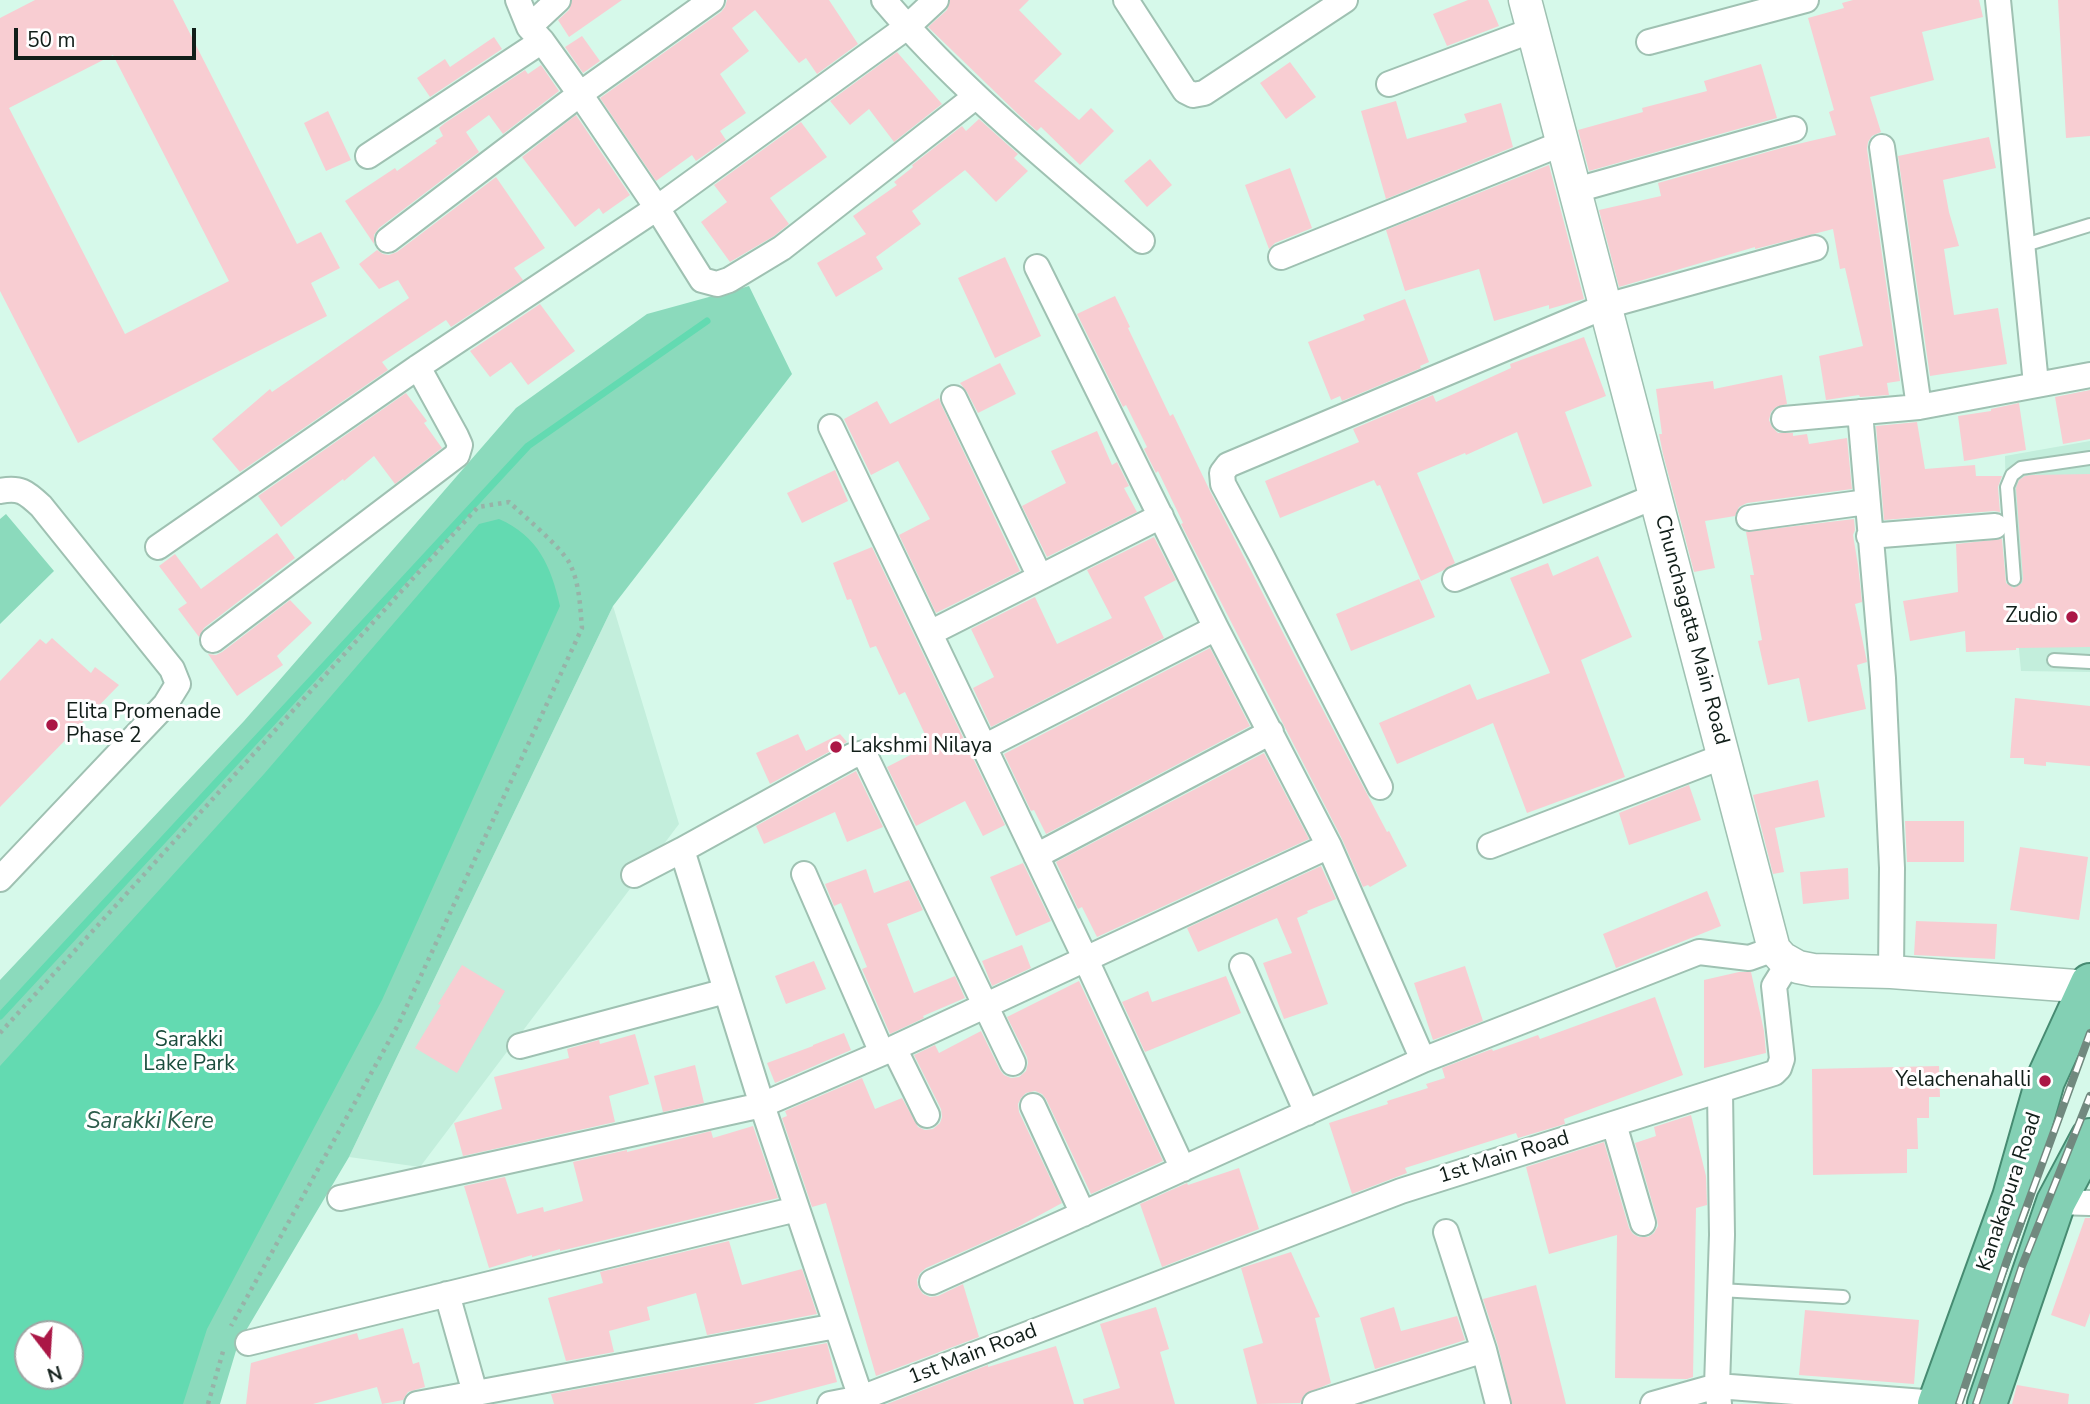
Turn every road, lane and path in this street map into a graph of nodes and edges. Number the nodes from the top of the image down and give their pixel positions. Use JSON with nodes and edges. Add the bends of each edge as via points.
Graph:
{"nodes":[{"id":1,"x":518,"y":0,"type":"edge"},
{"id":2,"x":558,"y":0,"type":"edge"},
{"id":3,"x":712,"y":0,"type":"edge"},
{"id":4,"x":884,"y":0,"type":"edge"},
{"id":5,"x":936,"y":0,"type":"edge"},
{"id":6,"x":1126,"y":0,"type":"edge"},
{"id":7,"x":1345,"y":0,"type":"edge"},
{"id":8,"x":1807,"y":0,"type":"edge"},
{"id":9,"x":1998,"y":0,"type":"edge"},
{"id":10,"x":1529,"y":8,"type":"edge"},
{"id":11,"x":907,"y":27,"type":"junction"},
{"id":12,"x":535,"y":34,"type":"junction"},
{"id":13,"x":1648,"y":42,"type":"dead end"},
{"id":14,"x":1389,"y":84,"type":"dead end"},
{"id":15,"x":580,"y":94,"type":"junction"},
{"id":16,"x":975,"y":97,"type":"junction"},
{"id":17,"x":1794,"y":130,"type":"dead end"},
{"id":18,"x":1563,"y":143,"type":"junction"},
{"id":19,"x":1881,"y":147,"type":"dead end"},
{"id":20,"x":368,"y":156,"type":"dead end"},
{"id":21,"x":1576,"y":190,"type":"junction"},
{"id":22,"x":657,"y":208,"type":"junction"},
{"id":23,"x":2090,"y":225,"type":"edge"},
{"id":24,"x":388,"y":240,"type":"dead end"},
{"id":25,"x":1142,"y":242,"type":"dead end"},
{"id":26,"x":2022,"y":246,"type":"junction"},
{"id":27,"x":1815,"y":248,"type":"dead end"},
{"id":28,"x":1281,"y":257,"type":"dead end"},
{"id":29,"x":1037,"y":267,"type":"dead end"},
{"id":30,"x":1606,"y":306,"type":"junction"},
{"id":31,"x":418,"y":367,"type":"junction"},
{"id":32,"x":2090,"y":374,"type":"edge"},
{"id":33,"x":2036,"y":384,"type":"junction"},
{"id":34,"x":954,"y":398,"type":"dead end"},
{"id":35,"x":1919,"y":407,"type":"junction"},
{"id":36,"x":1860,"y":412,"type":"junction"},
{"id":37,"x":1784,"y":419,"type":"dead end"},
{"id":38,"x":831,"y":427,"type":"dead end"},
{"id":39,"x":2090,"y":458,"type":"edge"},
{"id":40,"x":0,"y":491,"type":"edge"},
{"id":41,"x":1656,"y":496,"type":"junction"},
{"id":42,"x":1867,"y":502,"type":"junction"},
{"id":43,"x":1161,"y":516,"type":"junction"},
{"id":44,"x":1749,"y":518,"type":"dead end"},
{"id":45,"x":1994,"y":526,"type":"dead end"},
{"id":46,"x":1870,"y":536,"type":"junction"},
{"id":47,"x":158,"y":547,"type":"dead end"},
{"id":48,"x":1040,"y":577,"type":"junction"},
{"id":49,"x":1455,"y":579,"type":"dead end"},
{"id":50,"x":2014,"y":579,"type":"dead end"},
{"id":51,"x":1216,"y":628,"type":"junction"},
{"id":52,"x":930,"y":633,"type":"junction"},
{"id":53,"x":213,"y":640,"type":"dead end"},
{"id":54,"x":2054,"y":660,"type":"dead end"},
{"id":55,"x":2090,"y":662,"type":"edge"},
{"id":56,"x":1271,"y":732,"type":"junction"},
{"id":57,"x":984,"y":747,"type":"junction"},
{"id":58,"x":1724,"y":757,"type":"junction"},
{"id":59,"x":1381,"y":788,"type":"dead end"},
{"id":60,"x":1329,"y":846,"type":"junction"},
{"id":61,"x":1490,"y":846,"type":"dead end"},
{"id":62,"x":682,"y":850,"type":"junction"},
{"id":63,"x":1036,"y":856,"type":"junction"},
{"id":64,"x":804,"y":874,"type":"dead end"},
{"id":65,"x":634,"y":875,"type":"dead end"},
{"id":66,"x":0,"y":879,"type":"edge"},
{"id":67,"x":1782,"y":956,"type":"junction"},
{"id":68,"x":1086,"y":960,"type":"junction"},
{"id":69,"x":1242,"y":966,"type":"dead end"},
{"id":70,"x":1891,"y":971,"type":"junction"},
{"id":71,"x":2089,"y":986,"type":"edge"},
{"id":72,"x":726,"y":991,"type":"junction"},
{"id":73,"x":985,"y":1006,"type":"junction"},
{"id":74,"x":0,"y":1032,"type":"edge"},
{"id":75,"x":520,"y":1046,"type":"dead end"},
{"id":76,"x":888,"y":1051,"type":"junction"},
{"id":77,"x":1423,"y":1060,"type":"junction"},
{"id":78,"x":1013,"y":1063,"type":"dead end"},
{"id":79,"x":1720,"y":1091,"type":"junction"},
{"id":80,"x":762,"y":1105,"type":"junction"},
{"id":81,"x":1033,"y":1106,"type":"dead end"},
{"id":82,"x":1307,"y":1113,"type":"junction"},
{"id":83,"x":927,"y":1115,"type":"dead end"},
{"id":84,"x":1614,"y":1124,"type":"junction"},
{"id":85,"x":2090,"y":1138,"type":"edge"},
{"id":86,"x":1183,"y":1169,"type":"junction"},
{"id":87,"x":340,"y":1198,"type":"dead end"},
{"id":88,"x":2073,"y":1203,"type":"edge"},
{"id":89,"x":797,"y":1209,"type":"junction"},
{"id":90,"x":1083,"y":1214,"type":"junction"},
{"id":91,"x":1643,"y":1223,"type":"dead end"},
{"id":92,"x":1446,"y":1232,"type":"dead end"},
{"id":93,"x":932,"y":1282,"type":"dead end"},
{"id":94,"x":1720,"y":1290,"type":"junction"},
{"id":95,"x":447,"y":1294,"type":"junction"},
{"id":96,"x":1843,"y":1297,"type":"dead end"},
{"id":97,"x":836,"y":1326,"type":"junction"},
{"id":98,"x":235,"y":1336,"type":"junction"},
{"id":99,"x":1484,"y":1350,"type":"junction"},
{"id":100,"x":475,"y":1393,"type":"junction"},
{"id":101,"x":1718,"y":1395,"type":"edge"},
{"id":102,"x":862,"y":1401,"type":"edge"},
{"id":103,"x":208,"y":1404,"type":"edge"},
{"id":104,"x":417,"y":1404,"type":"edge"},
{"id":105,"x":830,"y":1404,"type":"edge"},
{"id":106,"x":1315,"y":1404,"type":"edge"},
{"id":107,"x":1499,"y":1404,"type":"edge"},
{"id":108,"x":1653,"y":1404,"type":"edge"},
{"id":109,"x":1937,"y":1404,"type":"edge"},
{"id":110,"x":1987,"y":1404,"type":"edge"}],
"edges":[{"from":1,"to":12,"type":"street"},
{"from":2,"to":12,"type":"street"},
{"from":3,"to":15,"type":"street"},
{"from":4,"to":11,"type":"street"},
{"from":5,"to":11,"type":"street"},
{"from":6,"to":7,"type":"street","via":[[1185,91],[1193,95],[1204,93]]},
{"from":8,"to":13,"type":"street"},
{"from":9,"to":26,"type":"street"},
{"from":10,"to":14,"type":"street"},
{"from":10,"to":18,"type":"street","name":"Chunchagatta Main Road"},
{"from":11,"to":16,"type":"street"},
{"from":11,"to":22,"type":"street"},
{"from":12,"to":15,"type":"street"},
{"from":12,"to":20,"type":"street"},
{"from":15,"to":22,"type":"street"},
{"from":15,"to":24,"type":"street"},
{"from":16,"to":22,"type":"street","via":[[782,248],[729,280],[717,284],[702,280]]},
{"from":16,"to":25,"type":"street"},
{"from":17,"to":21,"type":"street"},
{"from":18,"to":21,"type":"street","name":"Chunchagatta Main Road"},
{"from":18,"to":28,"type":"street"},
{"from":19,"to":35,"type":"street"},
{"from":21,"to":30,"type":"street","name":"Chunchagatta Main Road"},
{"from":22,"to":31,"type":"street"},
{"from":23,"to":26,"type":"lane"},
{"from":26,"to":33,"type":"street"},
{"from":27,"to":30,"type":"street"},
{"from":29,"to":43,"type":"street"},
{"from":30,"to":41,"type":"street","name":"Chunchagatta Main Road"},
{"from":30,"to":59,"type":"street","via":[[1228,465],[1222,473],[1223,484]]},
{"from":31,"to":47,"type":"street"},
{"from":31,"to":53,"type":"street","via":[[456,436],[457,454]]},
{"from":32,"to":33,"type":"street"},
{"from":33,"to":35,"type":"street"},
{"from":34,"to":48,"type":"street"},
{"from":35,"to":36,"type":"street"},
{"from":36,"to":37,"type":"street"},
{"from":36,"to":42,"type":"street"},
{"from":38,"to":52,"type":"street"},
{"from":39,"to":50,"type":"lane","via":[[2021,468],[2012,475],[2007,487]]},
{"from":40,"to":66,"type":"street","via":[[14,489],[41,506],[172,669],[178,684],[165,705]]},
{"from":41,"to":49,"type":"street"},
{"from":41,"to":58,"type":"street","name":"Chunchagatta Main Road"},
{"from":42,"to":44,"type":"street"},
{"from":42,"to":46,"type":"street"},
{"from":43,"to":48,"type":"street"},
{"from":43,"to":51,"type":"street"},
{"from":45,"to":46,"type":"street"},
{"from":46,"to":70,"type":"street","via":[[1883,678]]},
{"from":48,"to":52,"type":"street"},
{"from":51,"to":56,"type":"street"},
{"from":51,"to":57,"type":"street"},
{"from":52,"to":57,"type":"street"},
{"from":54,"to":55,"type":"lane"},
{"from":56,"to":60,"type":"street"},
{"from":56,"to":63,"type":"street"},
{"from":57,"to":63,"type":"street"},
{"from":58,"to":61,"type":"street"},
{"from":58,"to":67,"type":"street","name":"Chunchagatta Main Road"},
{"from":60,"to":68,"type":"street"},
{"from":60,"to":77,"type":"street"},
{"from":62,"to":65,"type":"street"},
{"from":62,"to":72,"type":"street"},
{"from":62,"to":73,"type":"street","via":[[864,753]]},
{"from":63,"to":68,"type":"street"},
{"from":64,"to":76,"type":"street"},
{"from":67,"to":70,"type":"street","via":[[1813,970]]},
{"from":67,"to":77,"type":"street","via":[[1749,958],[1699,952]]},
{"from":67,"to":79,"type":"street","name":"1st Main Road","via":[[1774,986],[1782,1059],[1779,1068]]},
{"from":68,"to":73,"type":"street"},
{"from":68,"to":86,"type":"street"},
{"from":69,"to":82,"type":"street"},
{"from":70,"to":71,"type":"street"},
{"from":71,"to":109,"type":"highway","name":"Kanakapura Road","via":[[2045,1081],[2012,1197]]},
{"from":72,"to":75,"type":"street"},
{"from":72,"to":80,"type":"street"},
{"from":73,"to":76,"type":"street"},
{"from":73,"to":78,"type":"street"},
{"from":74,"to":98,"type":"path","via":[[478,507],[509,502],[569,563],[580,595],[582,628],[399,1023]]},
{"from":76,"to":80,"type":"street"},
{"from":76,"to":83,"type":"street"},
{"from":77,"to":82,"type":"street"},
{"from":79,"to":84,"type":"street","name":"1st Main Road"},
{"from":79,"to":94,"type":"street"},
{"from":80,"to":87,"type":"street"},
{"from":80,"to":89,"type":"street"},
{"from":81,"to":90,"type":"street"},
{"from":82,"to":86,"type":"street"},
{"from":84,"to":91,"type":"street"},
{"from":84,"to":102,"type":"street","name":"1st Main Road","via":[[1401,1191]]},
{"from":85,"to":88,"type":"highway"},
{"from":86,"to":90,"type":"street"},
{"from":88,"to":110,"type":"highway"},
{"from":89,"to":95,"type":"street"},
{"from":89,"to":97,"type":"street"},
{"from":90,"to":93,"type":"street"},
{"from":92,"to":99,"type":"street"},
{"from":94,"to":96,"type":"lane"},
{"from":94,"to":101,"type":"street"},
{"from":95,"to":98,"type":"street"},
{"from":95,"to":100,"type":"street"},
{"from":97,"to":100,"type":"street"},
{"from":97,"to":102,"type":"street"},
{"from":98,"to":103,"type":"path"},
{"from":99,"to":106,"type":"street"},
{"from":99,"to":107,"type":"street"},
{"from":100,"to":104,"type":"street"},
{"from":101,"to":108,"type":"street"},
{"from":101,"to":109,"type":"street"},
{"from":102,"to":105,"type":"street","name":"1st Main Road"}]}
